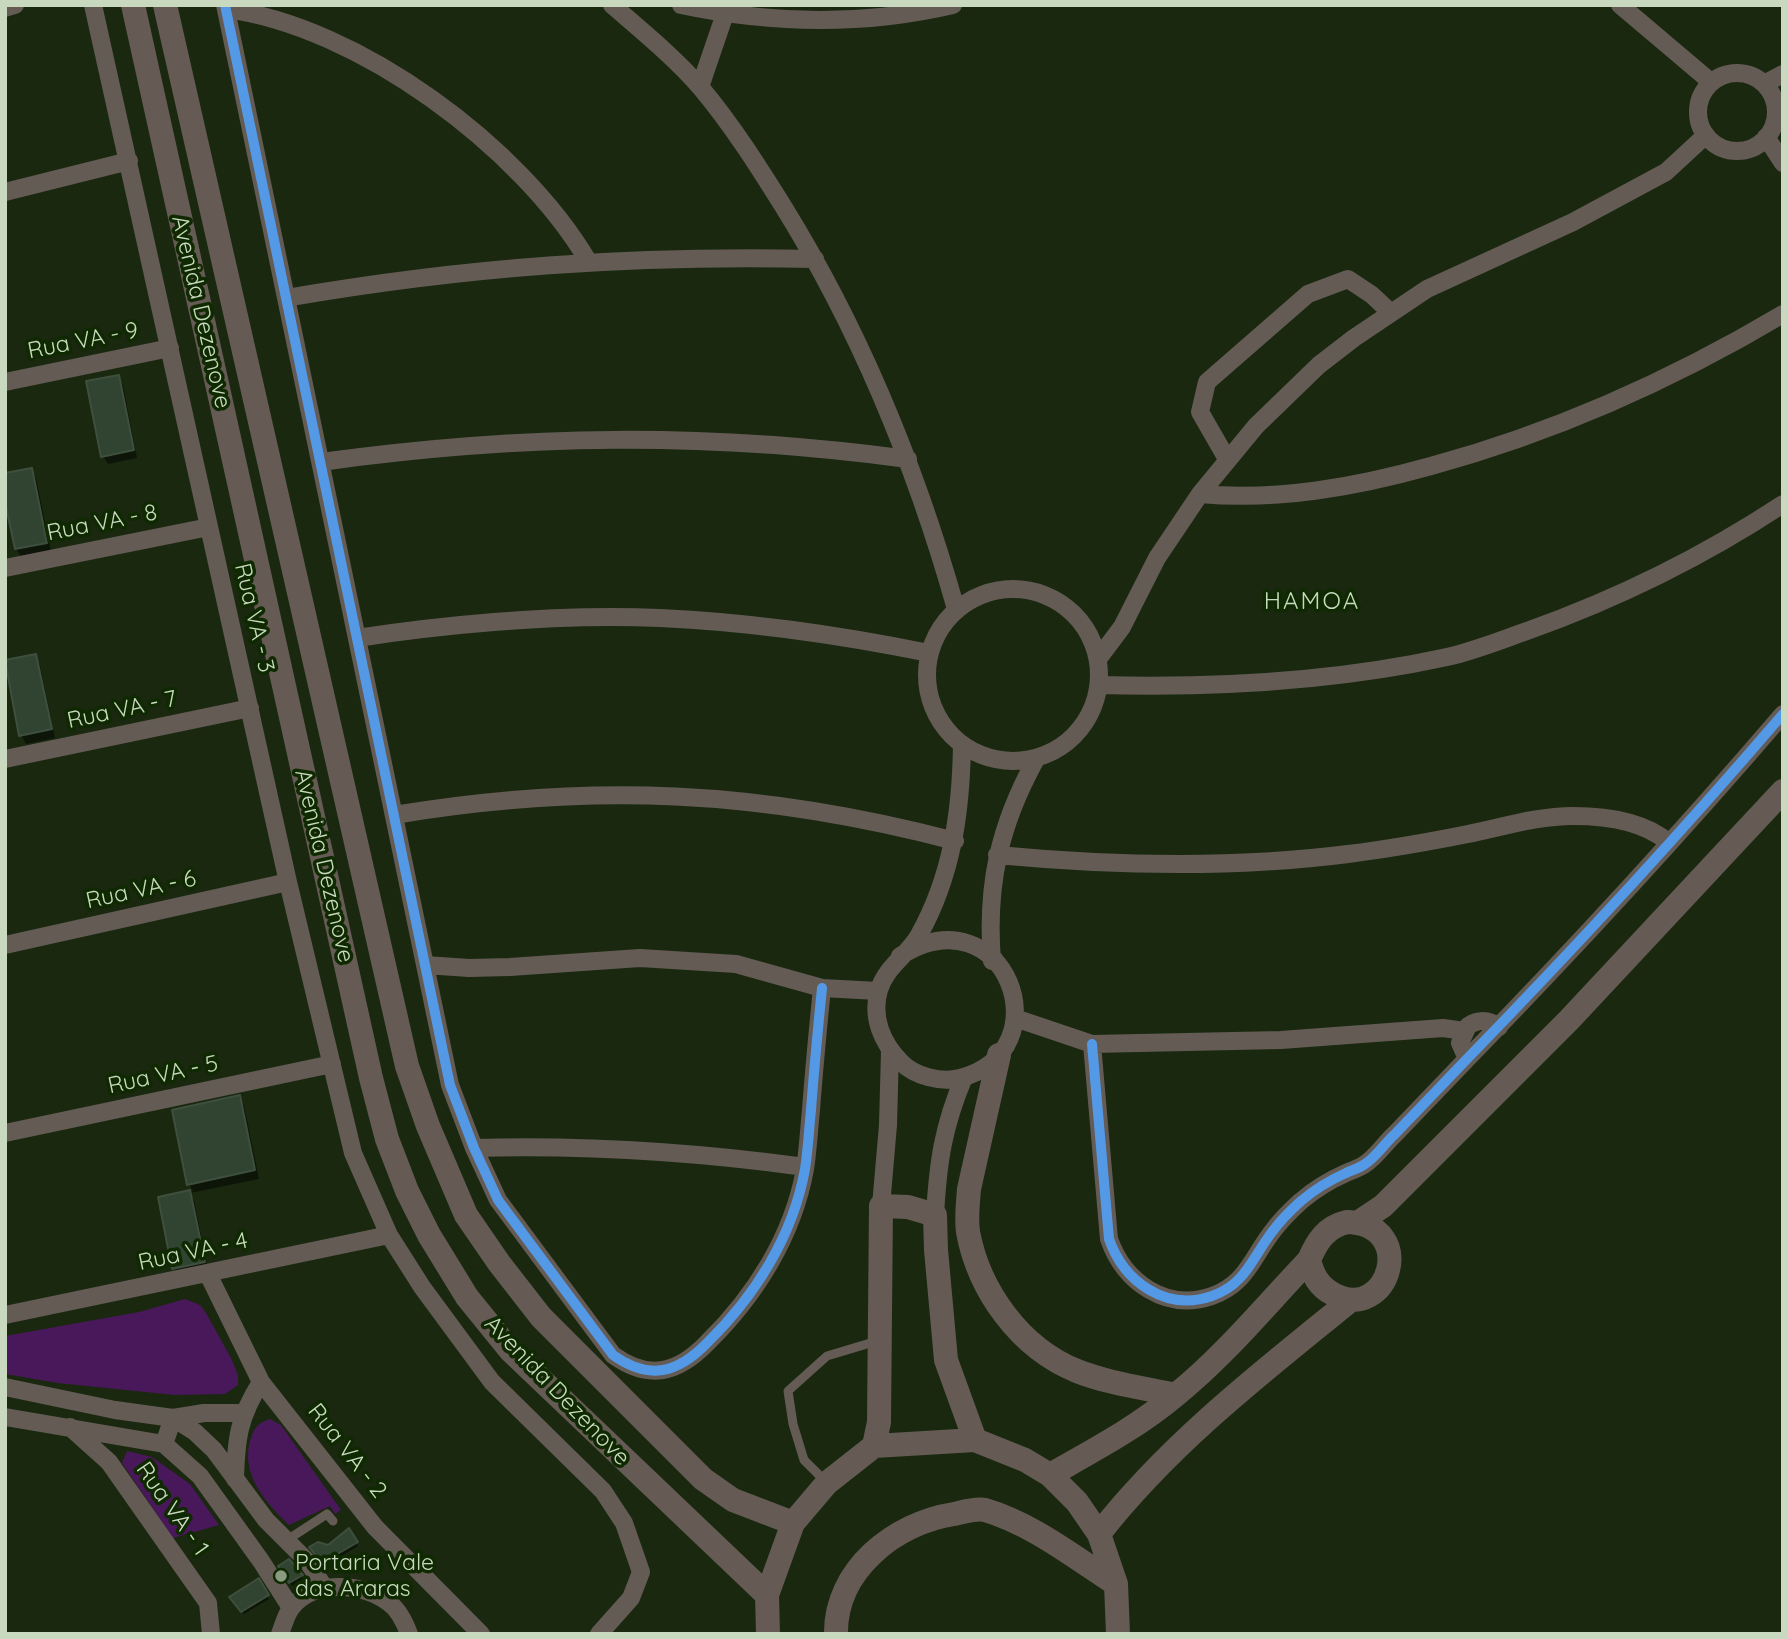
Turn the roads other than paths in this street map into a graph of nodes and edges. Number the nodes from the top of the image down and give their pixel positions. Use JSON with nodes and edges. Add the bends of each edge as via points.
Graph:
{"nodes":[{"id":1,"x":15,"y":5,"type":"edge"},
{"id":2,"x":93,"y":5,"type":"edge"},
{"id":3,"x":133,"y":5,"type":"edge"},
{"id":4,"x":165,"y":5,"type":"edge"},
{"id":5,"x":612,"y":5,"type":"edge"},
{"id":6,"x":681,"y":5,"type":"edge"},
{"id":7,"x":953,"y":5,"type":"edge"},
{"id":8,"x":1620,"y":5,"type":"edge"},
{"id":9,"x":225,"y":7,"type":"edge"},
{"id":10,"x":5,"y":8,"type":"edge"},
{"id":11,"x":727,"y":10,"type":"edge"},
{"id":12,"x":1783,"y":74,"type":"edge"},
{"id":13,"x":1711,"y":82,"type":"junction"},
{"id":14,"x":1764,"y":84,"type":"junction"},
{"id":15,"x":700,"y":88,"type":"junction"},
{"id":16,"x":1706,"y":135,"type":"junction"},
{"id":17,"x":1766,"y":137,"type":"junction"},
{"id":18,"x":130,"y":162,"type":"junction"},
{"id":19,"x":1783,"y":163,"type":"edge"},
{"id":20,"x":5,"y":192,"type":"edge"},
{"id":21,"x":815,"y":259,"type":"junction"},
{"id":22,"x":588,"y":261,"type":"junction"},
{"id":23,"x":286,"y":298,"type":"junction"},
{"id":24,"x":1390,"y":312,"type":"junction"},
{"id":25,"x":1783,"y":314,"type":"edge"},
{"id":26,"x":170,"y":348,"type":"junction"},
{"id":27,"x":5,"y":382,"type":"edge"},
{"id":28,"x":908,"y":459,"type":"junction"},
{"id":29,"x":1227,"y":459,"type":"junction"},
{"id":30,"x":321,"y":462,"type":"junction"},
{"id":31,"x":1200,"y":494,"type":"junction"},
{"id":32,"x":1783,"y":503,"type":"edge"},
{"id":33,"x":209,"y":527,"type":"junction"},
{"id":34,"x":5,"y":568,"type":"edge"},
{"id":35,"x":956,"y":609,"type":"junction"},
{"id":36,"x":357,"y":638,"type":"junction"},
{"id":37,"x":929,"y":653,"type":"junction"},
{"id":38,"x":1098,"y":659,"type":"junction"},
{"id":39,"x":1099,"y":685,"type":"junction"},
{"id":40,"x":250,"y":708,"type":"junction"},
{"id":41,"x":1783,"y":714,"type":"edge"},
{"id":42,"x":962,"y":746,"type":"junction"},
{"id":43,"x":1036,"y":759,"type":"junction"},
{"id":44,"x":5,"y":760,"type":"edge"},
{"id":45,"x":1783,"y":791,"type":"edge"},
{"id":46,"x":394,"y":815,"type":"junction"},
{"id":47,"x":955,"y":841,"type":"junction"},
{"id":48,"x":1668,"y":842,"type":"junction"},
{"id":49,"x":997,"y":855,"type":"junction"},
{"id":50,"x":288,"y":882,"type":"junction"},
{"id":51,"x":5,"y":945,"type":"edge"},
{"id":52,"x":900,"y":956,"type":"junction"},
{"id":53,"x":995,"y":960,"type":"junction"},
{"id":54,"x":425,"y":965,"type":"junction"},
{"id":55,"x":822,"y":988,"type":"junction"},
{"id":56,"x":878,"y":991,"type":"junction"},
{"id":57,"x":1015,"y":1018,"type":"junction"},
{"id":58,"x":1499,"y":1027,"type":"junction"},
{"id":59,"x":1464,"y":1031,"type":"junction"},
{"id":60,"x":1092,"y":1044,"type":"junction"},
{"id":61,"x":890,"y":1051,"type":"junction"},
{"id":62,"x":999,"y":1055,"type":"junction"},
{"id":63,"x":1467,"y":1059,"type":"junction"},
{"id":64,"x":331,"y":1064,"type":"junction"},
{"id":65,"x":964,"y":1077,"type":"junction"},
{"id":66,"x":5,"y":1133,"type":"edge"},
{"id":67,"x":474,"y":1148,"type":"junction"},
{"id":68,"x":805,"y":1167,"type":"junction"},
{"id":69,"x":881,"y":1206,"type":"junction"},
{"id":70,"x":936,"y":1215,"type":"junction"},
{"id":71,"x":1359,"y":1222,"type":"junction"},
{"id":72,"x":390,"y":1235,"type":"junction"},
{"id":73,"x":1308,"y":1260,"type":"junction"},
{"id":74,"x":208,"y":1274,"type":"junction"},
{"id":75,"x":1350,"y":1300,"type":"junction"},
{"id":76,"x":5,"y":1314,"type":"edge"},
{"id":77,"x":878,"y":1340,"type":"junction"},
{"id":78,"x":261,"y":1382,"type":"junction"},
{"id":79,"x":5,"y":1387,"type":"edge"},
{"id":80,"x":1176,"y":1395,"type":"junction"},
{"id":81,"x":243,"y":1413,"type":"junction"},
{"id":82,"x":5,"y":1417,"type":"edge"},
{"id":83,"x":173,"y":1418,"type":"junction"},
{"id":84,"x":69,"y":1426,"type":"junction"},
{"id":85,"x":975,"y":1440,"type":"junction"},
{"id":86,"x":164,"y":1444,"type":"junction"},
{"id":87,"x":874,"y":1446,"type":"junction"},
{"id":88,"x":1051,"y":1475,"type":"junction"},
{"id":89,"x":236,"y":1479,"type":"junction"},
{"id":90,"x":827,"y":1483,"type":"junction"},
{"id":91,"x":333,"y":1521,"type":"dead end"},
{"id":92,"x":793,"y":1523,"type":"junction"},
{"id":93,"x":1099,"y":1534,"type":"junction"},
{"id":94,"x":287,"y":1540,"type":"junction"},
{"id":95,"x":259,"y":1557,"type":"junction"},
{"id":96,"x":1116,"y":1584,"type":"junction"},
{"id":97,"x":324,"y":1587,"type":"junction"},
{"id":98,"x":767,"y":1595,"type":"junction"},
{"id":99,"x":291,"y":1608,"type":"junction"},
{"id":100,"x":211,"y":1634,"type":"edge"},
{"id":101,"x":280,"y":1634,"type":"edge"},
{"id":102,"x":409,"y":1634,"type":"edge"},
{"id":103,"x":481,"y":1634,"type":"edge"},
{"id":104,"x":599,"y":1634,"type":"edge"},
{"id":105,"x":768,"y":1634,"type":"edge"},
{"id":106,"x":836,"y":1634,"type":"edge"},
{"id":107,"x":1118,"y":1634,"type":"edge"}],
"edges":[{"from":1,"to":10,"type":"street"},
{"from":2,"to":18,"type":"street","name":"Rua VA - 3"},
{"from":3,"to":98,"type":"street","name":"Avenida Dezenove","via":[[368,1064],[387,1139],[407,1191],[467,1297],[510,1350]]},
{"from":4,"to":92,"type":"street","name":"Avenida Dezenove","via":[[407,1066],[428,1126],[466,1215],[541,1317],[703,1479],[733,1500]]},
{"from":5,"to":15,"type":"street"},
{"from":6,"to":11,"type":"street"},
{"from":7,"to":11,"type":"street","via":[[894,16],[820,21]]},
{"from":8,"to":13,"type":"street"},
{"from":9,"to":22,"type":"street","via":[[253,12],[321,37],[437,103],[525,178],[570,230]]},
{"from":9,"to":23,"type":"street"},
{"from":11,"to":15,"type":"street"},
{"from":12,"to":14,"type":"street"},
{"from":13,"to":14,"type":"street","via":[[1744,73]]},
{"from":13,"to":16,"type":"street","via":[[1698,113]]},
{"from":14,"to":17,"type":"street","via":[[1776,116]]},
{"from":15,"to":21,"type":"street","via":[[769,184]]},
{"from":16,"to":17,"type":"street","via":[[1724,148],[1736,150],[1758,145]]},
{"from":16,"to":24,"type":"street","via":[[1666,172],[1528,244],[1427,289]]},
{"from":17,"to":19,"type":"street"},
{"from":18,"to":20,"type":"street"},
{"from":18,"to":26,"type":"street","name":"Rua VA - 3"},
{"from":21,"to":22,"type":"street"},
{"from":21,"to":28,"type":"street","via":[[857,338]]},
{"from":22,"to":23,"type":"street","via":[[437,274]]},
{"from":23,"to":30,"type":"street"},
{"from":24,"to":29,"type":"street","via":[[1286,395]]},
{"from":24,"to":29,"type":"street","via":[[1348,279],[1308,294],[1207,382],[1200,412]]},
{"from":25,"to":31,"type":"street","via":[[1636,393],[1468,456],[1352,485],[1268,496]]},
{"from":26,"to":27,"type":"street","name":"Rua VA - 9"},
{"from":26,"to":33,"type":"street","name":"Rua VA - 3"},
{"from":28,"to":30,"type":"street","via":[[772,444],[635,438],[468,445]]},
{"from":28,"to":35,"type":"street"},
{"from":29,"to":31,"type":"street"},
{"from":30,"to":36,"type":"street"},
{"from":31,"to":38,"type":"street","via":[[1157,558],[1122,627]]},
{"from":32,"to":39,"type":"street","via":[[1695,556],[1623,592],[1550,623],[1449,656],[1278,681]]},
{"from":33,"to":34,"type":"street","name":"Rua VA - 8"},
{"from":33,"to":40,"type":"street","name":"Rua VA - 3"},
{"from":35,"to":37,"type":"street","via":[[939,629]]},
{"from":35,"to":38,"type":"street","via":[[1003,589],[1053,598],[1074,614]]},
{"from":36,"to":37,"type":"street","via":[[477,622],[658,618],[830,634]]},
{"from":36,"to":46,"type":"street"},
{"from":37,"to":42,"type":"street","via":[[926,679],[931,704],[943,727]]},
{"from":38,"to":39,"type":"street"},
{"from":39,"to":43,"type":"street","via":[[1093,710],[1079,732],[1059,749]]},
{"from":40,"to":44,"type":"street","name":"Rua VA - 7"},
{"from":40,"to":50,"type":"street","name":"Rua VA - 3"},
{"from":41,"to":48,"type":"street"},
{"from":42,"to":43,"type":"street","via":[[1010,762]]},
{"from":42,"to":47,"type":"street"},
{"from":43,"to":49,"type":"street","via":[[1012,806]]},
{"from":45,"to":71,"type":"street","via":[[1512,1078],[1383,1206]]},
{"from":46,"to":47,"type":"street","via":[[544,796],[697,796],[801,807]]},
{"from":46,"to":54,"type":"street"},
{"from":47,"to":52,"type":"street","via":[[918,938]]},
{"from":48,"to":49,"type":"street","via":[[1654,830],[1636,825],[1573,816],[1407,846],[1287,860],[1113,864]]},
{"from":48,"to":58,"type":"street"},
{"from":49,"to":53,"type":"street","via":[[990,908]]},
{"from":50,"to":51,"type":"street","name":"Rua VA - 6"},
{"from":50,"to":64,"type":"street","name":"Rua VA - 3"},
{"from":52,"to":53,"type":"street","via":[[938,940],[978,947]]},
{"from":52,"to":56,"type":"street"},
{"from":53,"to":57,"type":"street","via":[[1014,996]]},
{"from":54,"to":55,"type":"street","via":[[510,967],[653,959],[736,964]]},
{"from":54,"to":67,"type":"street","via":[[450,1085]]},
{"from":55,"to":56,"type":"street"},
{"from":55,"to":68,"type":"street"},
{"from":56,"to":61,"type":"street","via":[[876,1013]]},
{"from":57,"to":60,"type":"street"},
{"from":57,"to":62,"type":"street"},
{"from":58,"to":59,"type":"street","via":[[1480,1021]]},
{"from":58,"to":63,"type":"street"},
{"from":59,"to":60,"type":"street","via":[[1444,1028],[1281,1040]]},
{"from":59,"to":63,"type":"street","via":[[1460,1043]]},
{"from":60,"to":63,"type":"street","via":[[1113,1252],[1139,1284],[1163,1297],[1188,1300],[1212,1296],[1233,1285],[1286,1215],[1316,1189],[1365,1165]]},
{"from":61,"to":65,"type":"street","via":[[905,1066],[933,1079]]},
{"from":61,"to":69,"type":"street"},
{"from":62,"to":65,"type":"street"},
{"from":62,"to":80,"type":"street","via":[[968,1211],[968,1230],[990,1292],[1015,1329],[1075,1370]]},
{"from":64,"to":66,"type":"street","name":"Rua VA - 5"},
{"from":64,"to":72,"type":"street","name":"Rua VA - 3","via":[[353,1153]]},
{"from":65,"to":70,"type":"street","via":[[941,1149]]},
{"from":67,"to":68,"type":"street","via":[[623,1148]]},
{"from":67,"to":68,"type":"street","via":[[499,1200],[613,1355],[654,1371],[683,1365],[742,1306],[782,1239]]},
{"from":69,"to":70,"type":"street"},
{"from":69,"to":77,"type":"street"},
{"from":70,"to":85,"type":"street","via":[[946,1360]]},
{"from":71,"to":73,"type":"street","via":[[1326,1231]]},
{"from":71,"to":75,"type":"street","via":[[1386,1242],[1391,1265],[1373,1294]]},
{"from":72,"to":74,"type":"street","name":"Rua VA - 4"},
{"from":72,"to":104,"type":"street","via":[[492,1382],[603,1490],[624,1522],[641,1572],[631,1598]]},
{"from":73,"to":75,"type":"street","via":[[1321,1286]]},
{"from":73,"to":80,"type":"street","via":[[1225,1352]]},
{"from":74,"to":76,"type":"street","name":"Rua VA - 4"},
{"from":74,"to":78,"type":"street","name":"Rua VA - 2"},
{"from":75,"to":93,"type":"street","via":[[1163,1460]]},
{"from":77,"to":87,"type":"street","via":[[879,1422]]},
{"from":77,"to":90,"type":"lane","via":[[827,1356],[788,1391],[804,1460]]},
{"from":78,"to":81,"type":"street"},
{"from":78,"to":103,"type":"street","name":"Rua VA - 2","via":[[375,1527]]},
{"from":79,"to":83,"type":"street"},
{"from":80,"to":88,"type":"street","via":[[1132,1428]]},
{"from":81,"to":83,"type":"street"},
{"from":81,"to":89,"type":"street"},
{"from":82,"to":84,"type":"street"},
{"from":83,"to":86,"type":"street"},
{"from":83,"to":89,"type":"street","via":[[214,1450]]},
{"from":84,"to":86,"type":"street"},
{"from":84,"to":100,"type":"street","name":"Rua VA - 1","via":[[109,1462],[208,1603]]},
{"from":85,"to":87,"type":"street"},
{"from":85,"to":88,"type":"street"},
{"from":86,"to":95,"type":"street","via":[[200,1476]]},
{"from":87,"to":90,"type":"street"},
{"from":88,"to":93,"type":"street"},
{"from":89,"to":94,"type":"street"},
{"from":90,"to":92,"type":"street"},
{"from":91,"to":94,"type":"lane","via":[[327,1514]]},
{"from":92,"to":98,"type":"street"},
{"from":93,"to":96,"type":"street"},
{"from":94,"to":95,"type":"street"},
{"from":94,"to":97,"type":"street"},
{"from":95,"to":99,"type":"street"},
{"from":96,"to":106,"type":"street","via":[[1027,1527],[982,1509],[937,1516],[901,1531],[864,1559],[845,1590]]},
{"from":96,"to":107,"type":"street"},
{"from":97,"to":99,"type":"street"},
{"from":97,"to":102,"type":"street","via":[[367,1591],[389,1602]]},
{"from":98,"to":105,"type":"street"},
{"from":99,"to":101,"type":"street"}]}
